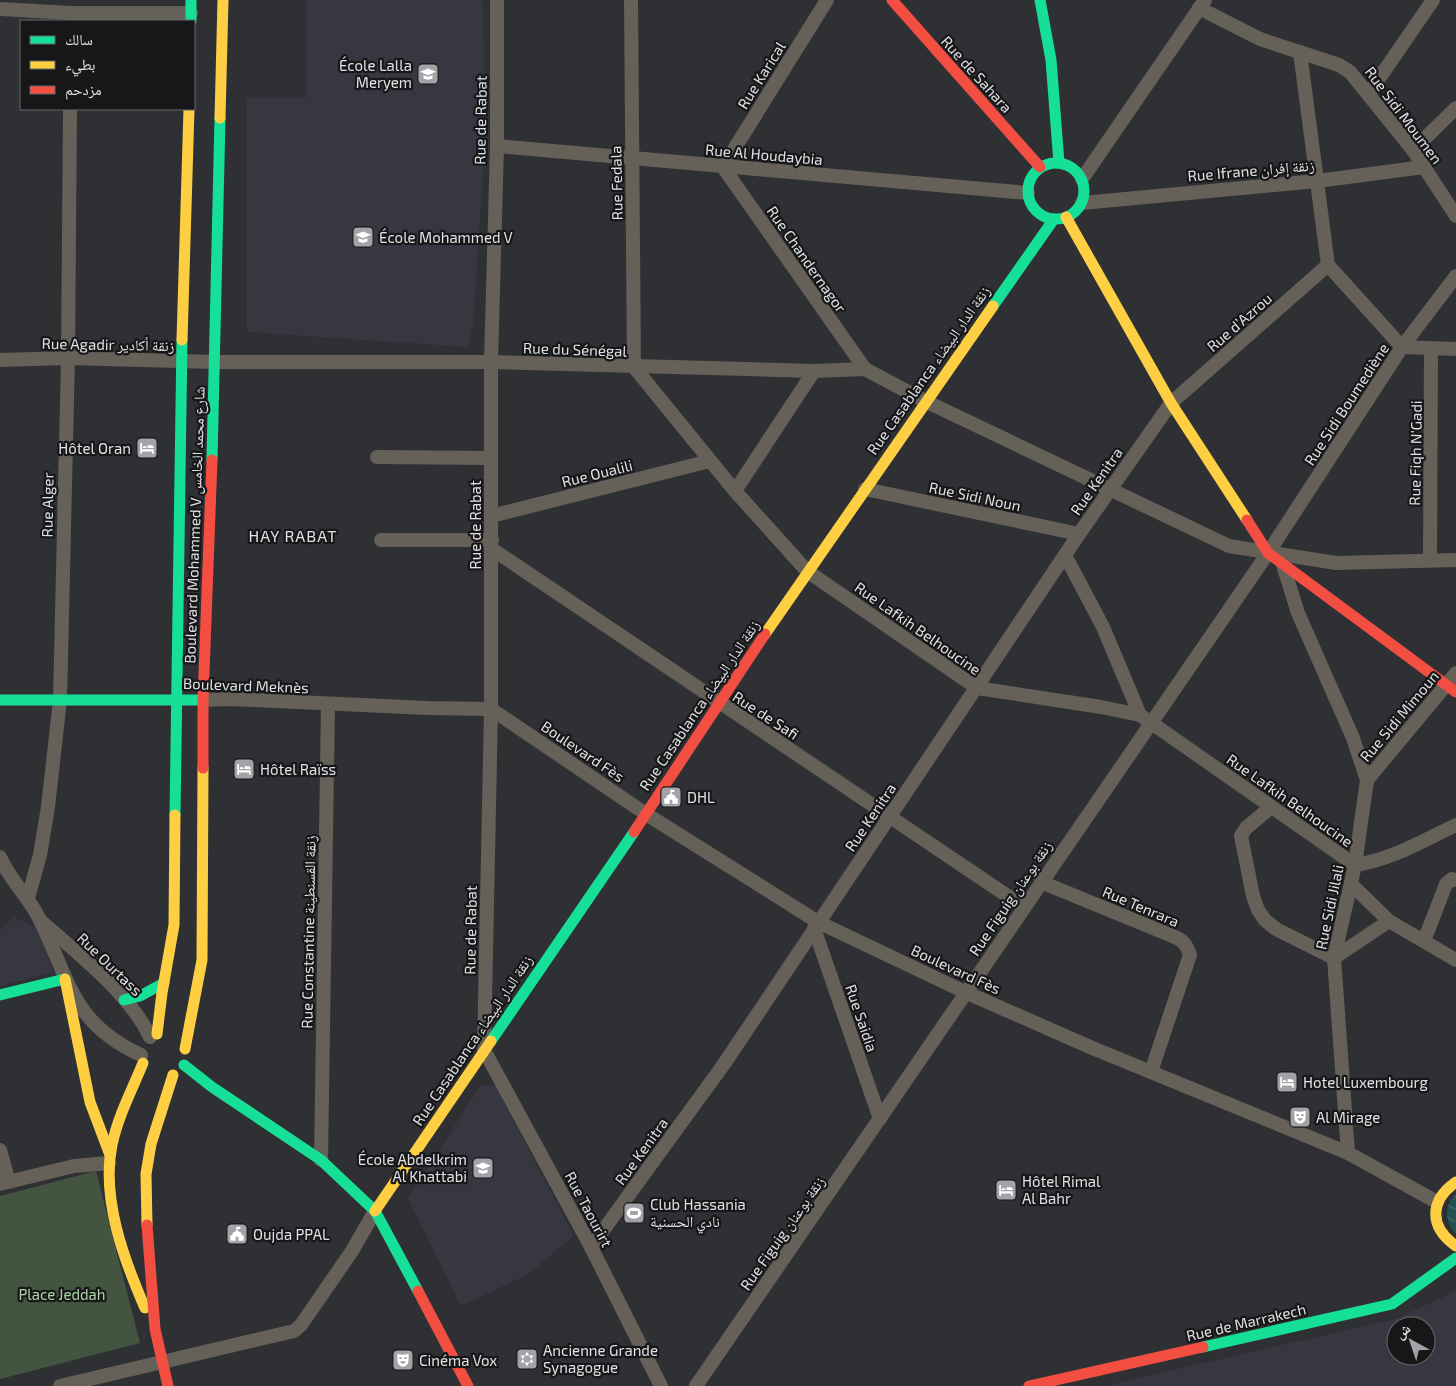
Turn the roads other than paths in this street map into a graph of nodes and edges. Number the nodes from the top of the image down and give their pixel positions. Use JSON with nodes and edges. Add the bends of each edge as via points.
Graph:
{"nodes":[{"id":1,"x":64,"y":0,"type":"edge"},
{"id":2,"x":223,"y":0,"type":"edge"},
{"id":3,"x":497,"y":0,"type":"edge"},
{"id":4,"x":632,"y":0,"type":"edge"},
{"id":5,"x":828,"y":0,"type":"edge"},
{"id":6,"x":892,"y":0,"type":"edge"},
{"id":7,"x":1040,"y":0,"type":"edge"},
{"id":8,"x":1433,"y":0,"type":"edge"},
{"id":9,"x":1202,"y":4,"type":"edge"},
{"id":10,"x":0,"y":9,"type":"edge"},
{"id":11,"x":191,"y":11,"type":"edge"},
{"id":12,"x":71,"y":17,"type":"edge"},
{"id":13,"x":1300,"y":52,"type":"junction"},
{"id":14,"x":1369,"y":93,"type":"junction"},
{"id":15,"x":1456,"y":108,"type":"edge"},
{"id":16,"x":70,"y":110,"type":"edge"},
{"id":17,"x":189,"y":110,"type":"edge"},
{"id":18,"x":497,"y":146,"type":"junction"},
{"id":19,"x":1413,"y":150,"type":"junction"},
{"id":20,"x":632,"y":158,"type":"junction"},
{"id":21,"x":1059,"y":163,"type":"junction"},
{"id":22,"x":723,"y":167,"type":"junction"},
{"id":23,"x":1040,"y":167,"type":"junction"},
{"id":24,"x":1424,"y":167,"type":"junction"},
{"id":25,"x":1082,"y":179,"type":"junction"},
{"id":26,"x":1317,"y":181,"type":"junction"},
{"id":27,"x":1028,"y":192,"type":"junction"},
{"id":28,"x":1082,"y":202,"type":"junction"},
{"id":29,"x":1456,"y":216,"type":"edge"},
{"id":30,"x":1060,"y":218,"type":"junction"},
{"id":31,"x":1328,"y":266,"type":"junction"},
{"id":32,"x":1456,"y":276,"type":"edge"},
{"id":33,"x":1402,"y":347,"type":"junction"},
{"id":34,"x":1431,"y":349,"type":"junction"},
{"id":35,"x":1456,"y":349,"type":"edge"},
{"id":36,"x":68,"y":358,"type":"junction"},
{"id":37,"x":0,"y":360,"type":"edge"},
{"id":38,"x":182,"y":361,"type":"junction"},
{"id":39,"x":215,"y":362,"type":"junction"},
{"id":40,"x":491,"y":362,"type":"junction"},
{"id":41,"x":634,"y":367,"type":"junction"},
{"id":42,"x":865,"y":369,"type":"junction"},
{"id":43,"x":814,"y":371,"type":"junction"},
{"id":44,"x":925,"y":401,"type":"junction"},
{"id":45,"x":1170,"y":403,"type":"junction"},
{"id":46,"x":377,"y":457,"type":"dead end"},
{"id":47,"x":491,"y":458,"type":"junction"},
{"id":48,"x":710,"y":461,"type":"junction"},
{"id":49,"x":865,"y":489,"type":"junction"},
{"id":50,"x":1110,"y":490,"type":"junction"},
{"id":51,"x":735,"y":491,"type":"junction"},
{"id":52,"x":491,"y":516,"type":"junction"},
{"id":53,"x":1079,"y":534,"type":"junction"},
{"id":54,"x":381,"y":540,"type":"dead end"},
{"id":55,"x":492,"y":545,"type":"junction"},
{"id":56,"x":1268,"y":553,"type":"junction"},
{"id":57,"x":1066,"y":557,"type":"junction"},
{"id":58,"x":1430,"y":559,"type":"junction"},
{"id":59,"x":1456,"y":560,"type":"edge"},
{"id":60,"x":1282,"y":565,"type":"junction"},
{"id":61,"x":807,"y":571,"type":"junction"},
{"id":62,"x":1456,"y":673,"type":"edge"},
{"id":63,"x":977,"y":688,"type":"junction"},
{"id":64,"x":1451,"y":688,"type":"edge"},
{"id":65,"x":0,"y":700,"type":"edge"},
{"id":66,"x":60,"y":700,"type":"junction"},
{"id":67,"x":176,"y":700,"type":"junction"},
{"id":68,"x":203,"y":700,"type":"junction"},
{"id":69,"x":328,"y":704,"type":"junction"},
{"id":70,"x":720,"y":704,"type":"junction"},
{"id":71,"x":491,"y":709,"type":"junction"},
{"id":72,"x":1140,"y":715,"type":"junction"},
{"id":73,"x":1152,"y":722,"type":"junction"},
{"id":74,"x":1367,"y":780,"type":"junction"},
{"id":75,"x":1270,"y":808,"type":"junction"},
{"id":76,"x":646,"y":814,"type":"junction"},
{"id":77,"x":890,"y":817,"type":"junction"},
{"id":78,"x":1456,"y":825,"type":"edge"},
{"id":79,"x":0,"y":856,"type":"edge"},
{"id":80,"x":1355,"y":866,"type":"junction"},
{"id":81,"x":3,"y":869,"type":"edge"},
{"id":82,"x":1456,"y":880,"type":"edge"},
{"id":83,"x":1041,"y":882,"type":"junction"},
{"id":84,"x":1351,"y":884,"type":"junction"},
{"id":85,"x":28,"y":898,"type":"junction"},
{"id":86,"x":1024,"y":907,"type":"junction"},
{"id":87,"x":39,"y":919,"type":"junction"},
{"id":88,"x":1389,"y":921,"type":"junction"},
{"id":89,"x":816,"y":925,"type":"junction"},
{"id":90,"x":1424,"y":941,"type":"junction"},
{"id":91,"x":1334,"y":958,"type":"junction"},
{"id":92,"x":1456,"y":960,"type":"edge"},
{"id":93,"x":65,"y":979,"type":"junction"},
{"id":94,"x":164,"y":983,"type":"junction"},
{"id":95,"x":965,"y":992,"type":"junction"},
{"id":96,"x":0,"y":995,"type":"edge"},
{"id":97,"x":124,"y":1000,"type":"junction"},
{"id":98,"x":154,"y":1035,"type":"junction"},
{"id":99,"x":186,"y":1049,"type":"junction"},
{"id":100,"x":484,"y":1050,"type":"junction"},
{"id":101,"x":142,"y":1059,"type":"junction"},
{"id":102,"x":184,"y":1065,"type":"junction"},
{"id":103,"x":1150,"y":1072,"type":"junction"},
{"id":104,"x":173,"y":1075,"type":"junction"},
{"id":105,"x":880,"y":1119,"type":"junction"},
{"id":106,"x":0,"y":1150,"type":"edge"},
{"id":107,"x":1348,"y":1153,"type":"junction"},
{"id":108,"x":110,"y":1159,"type":"junction"},
{"id":109,"x":322,"y":1160,"type":"junction"},
{"id":110,"x":1456,"y":1182,"type":"edge"},
{"id":111,"x":4,"y":1183,"type":"edge"},
{"id":112,"x":1437,"y":1202,"type":"junction"},
{"id":113,"x":375,"y":1211,"type":"junction"},
{"id":114,"x":1456,"y":1246,"type":"edge"},
{"id":115,"x":591,"y":1247,"type":"junction"},
{"id":116,"x":1456,"y":1258,"type":"edge"},
{"id":117,"x":155,"y":1329,"type":"junction"},
{"id":118,"x":163,"y":1363,"type":"junction"},
{"id":119,"x":60,"y":1386,"type":"edge"},
{"id":120,"x":168,"y":1386,"type":"edge"},
{"id":121,"x":468,"y":1386,"type":"edge"},
{"id":122,"x":661,"y":1386,"type":"edge"},
{"id":123,"x":696,"y":1386,"type":"edge"},
{"id":124,"x":1029,"y":1386,"type":"edge"}],
"edges":[{"from":1,"to":12,"type":"street"},
{"from":2,"to":39,"type":"main road","name":"Boulevard Mohammed V شارع محمد الخامس"},
{"from":3,"to":18,"type":"street","name":"Rue de Rabat"},
{"from":4,"to":20,"type":"street","name":"Rue Fedala"},
{"from":5,"to":22,"type":"street","name":"Rue Karical"},
{"from":6,"to":23,"type":"main road","name":"Rue de Sahara"},
{"from":7,"to":21,"type":"main road","via":[[1051,60]]},
{"from":8,"to":14,"type":"street"},
{"from":9,"to":13,"type":"street","name":"Rue Sidi Moumen","via":[[1260,39]]},
{"from":9,"to":25,"type":"street"},
{"from":10,"to":12,"type":"street"},
{"from":11,"to":12,"type":"street"},
{"from":13,"to":14,"type":"street","name":"Rue Sidi Moumen","via":[[1344,67]]},
{"from":13,"to":26,"type":"street"},
{"from":14,"to":19,"type":"street","name":"Rue Sidi Moumen"},
{"from":15,"to":19,"type":"street"},
{"from":16,"to":36,"type":"street","name":"Rue Alger"},
{"from":17,"to":38,"type":"main road","name":"Boulevard Mohammed V شارع محمد الخامس"},
{"from":18,"to":20,"type":"street","name":"Rue Al Houdaybia"},
{"from":18,"to":40,"type":"street","name":"Rue de Rabat"},
{"from":19,"to":24,"type":"street","name":"Rue Sidi Moumen"},
{"from":20,"to":22,"type":"street","name":"Rue Al Houdaybia"},
{"from":20,"to":41,"type":"street","name":"Rue Fedala"},
{"from":21,"to":23,"type":"main road"},
{"from":21,"to":25,"type":"main road","via":[[1073,168]]},
{"from":22,"to":27,"type":"street","name":"Rue Al Houdaybia"},
{"from":22,"to":42,"type":"street","name":"Rue Chandernagor"},
{"from":23,"to":27,"type":"main road","via":[[1033,175]]},
{"from":24,"to":26,"type":"street","name":"Rue Ifrane زنقة إفران"},
{"from":24,"to":29,"type":"street","name":"Rue Sidi Moumen"},
{"from":25,"to":28,"type":"main road"},
{"from":26,"to":28,"type":"street","name":"Rue Ifrane زنقة إفران"},
{"from":26,"to":31,"type":"street"},
{"from":27,"to":30,"type":"main road","via":[[1033,208],[1039,213]]},
{"from":28,"to":30,"type":"main road","via":[[1072,214]]},
{"from":30,"to":44,"type":"main road","name":"Rue Casablanca زنقة الدار البيضاء"},
{"from":30,"to":45,"type":"main road"},
{"from":31,"to":33,"type":"street"},
{"from":31,"to":45,"type":"street","name":"Rue d’Azrou"},
{"from":32,"to":33,"type":"street","name":"Rue Sidi Boumediène"},
{"from":33,"to":34,"type":"street"},
{"from":33,"to":56,"type":"street","name":"Rue Sidi Boumediène"},
{"from":34,"to":35,"type":"street"},
{"from":34,"to":58,"type":"street","name":"Rue Fiqh N'Gadi"},
{"from":36,"to":37,"type":"street","name":"Rue Agadir زنقة أكادير"},
{"from":36,"to":38,"type":"street","name":"Rue Agadir زنقة أكادير"},
{"from":36,"to":66,"type":"street","name":"Rue Alger"},
{"from":38,"to":39,"type":"street","name":"Rue Agadir زنقة أكادير"},
{"from":38,"to":67,"type":"main road","name":"Boulevard Mohammed V شارع محمد الخامس"},
{"from":39,"to":40,"type":"street","name":"Rue du Sénégal"},
{"from":39,"to":68,"type":"main road","name":"Boulevard Mohammed V شارع محمد الخامس"},
{"from":40,"to":41,"type":"street","name":"Rue du Sénégal"},
{"from":40,"to":47,"type":"street","name":"Rue de Rabat"},
{"from":41,"to":43,"type":"street","name":"Rue du Sénégal"},
{"from":41,"to":48,"type":"street","name":"Rue Lafkih Belhoucine"},
{"from":42,"to":43,"type":"street","name":"Rue du Sénégal"},
{"from":42,"to":44,"type":"street"},
{"from":43,"to":51,"type":"street"},
{"from":44,"to":49,"type":"main road","name":"Rue Casablanca زنقة الدار البيضاء"},
{"from":44,"to":50,"type":"street"},
{"from":45,"to":50,"type":"street","name":"Rue Kenitra"},
{"from":45,"to":56,"type":"main road"},
{"from":46,"to":47,"type":"street"},
{"from":47,"to":52,"type":"street","name":"Rue de Rabat"},
{"from":48,"to":51,"type":"street","name":"Rue Lafkih Belhoucine"},
{"from":48,"to":52,"type":"street","name":"Rue Oualili"},
{"from":49,"to":53,"type":"street","name":"Rue Sidi Noun"},
{"from":49,"to":61,"type":"main road","name":"Rue Casablanca زنقة الدار البيضاء"},
{"from":50,"to":53,"type":"street","name":"Rue Kenitra"},
{"from":50,"to":56,"type":"street","via":[[1229,546]]},
{"from":51,"to":61,"type":"street","name":"Rue Lafkih Belhoucine"},
{"from":52,"to":55,"type":"street","name":"Rue de Rabat"},
{"from":53,"to":57,"type":"street","name":"Rue Kenitra"},
{"from":54,"to":55,"type":"street"},
{"from":55,"to":70,"type":"street","name":"Rue de Safi"},
{"from":55,"to":71,"type":"street","name":"Rue de Rabat"},
{"from":56,"to":58,"type":"street","via":[[1336,562]]},
{"from":56,"to":60,"type":"main road"},
{"from":56,"to":73,"type":"street","name":"Rue Figuig زنقة بوعنان"},
{"from":57,"to":63,"type":"street","name":"Rue Kenitra"},
{"from":57,"to":72,"type":"street","via":[[1103,627]]},
{"from":58,"to":59,"type":"street"},
{"from":60,"to":64,"type":"main road"},
{"from":60,"to":74,"type":"street","name":"Rue Sidi Jilali","via":[[1298,613],[1353,738]]},
{"from":61,"to":63,"type":"street","name":"Rue Lafkih Belhoucine"},
{"from":61,"to":70,"type":"main road","name":"Rue Casablanca زنقة الدار البيضاء"},
{"from":62,"to":64,"type":"street","name":"Rue Sidi Mimoun"},
{"from":63,"to":72,"type":"street","name":"Rue Lafkih Belhoucine"},
{"from":63,"to":77,"type":"street","name":"Rue Kenitra"},
{"from":64,"to":74,"type":"street","name":"Rue Sidi Mimoun"},
{"from":65,"to":66,"type":"main road","name":"Boulevard Meknès"},
{"from":66,"to":67,"type":"main road","name":"Boulevard Meknès"},
{"from":66,"to":85,"type":"street","name":"Rue Alger","via":[[48,807],[40,856]]},
{"from":67,"to":68,"type":"main road","name":"Boulevard Meknès"},
{"from":67,"to":94,"type":"main road","name":"Boulevard Mohammed V شارع محمد الخامس","via":[[174,925]]},
{"from":68,"to":69,"type":"street","name":"Boulevard Meknès"},
{"from":68,"to":99,"type":"main road","name":"Boulevard Mohammed V شارع محمد الخامس","via":[[202,960]]},
{"from":69,"to":71,"type":"street","name":"Boulevard Meknès"},
{"from":69,"to":109,"type":"street","name":"Rue Constantine زنقة القسنطينة"},
{"from":70,"to":76,"type":"main road","name":"Rue Casablanca زنقة الدار البيضاء"},
{"from":70,"to":77,"type":"street","name":"Rue de Safi"},
{"from":71,"to":76,"type":"street","name":"Boulevard Fès"},
{"from":71,"to":100,"type":"street","name":"Rue de Rabat"},
{"from":72,"to":73,"type":"street","name":"Rue Lafkih Belhoucine"},
{"from":73,"to":75,"type":"street","name":"Rue Lafkih Belhoucine"},
{"from":73,"to":83,"type":"street","name":"Rue Figuig زنقة بوعنان"},
{"from":74,"to":80,"type":"street","name":"Rue Sidi Jilali"},
{"from":75,"to":80,"type":"street","name":"Rue Lafkih Belhoucine"},
{"from":75,"to":91,"type":"street","via":[[1250,825],[1241,836],[1240,844],[1258,910],[1276,929]]},
{"from":76,"to":89,"type":"street","name":"Boulevard Fès"},
{"from":76,"to":100,"type":"main road","name":"Rue Casablanca زنقة الدار البيضاء"},
{"from":77,"to":86,"type":"street","name":"Rue de Safi"},
{"from":77,"to":89,"type":"street","name":"Rue Kenitra"},
{"from":78,"to":80,"type":"street","via":[[1380,862]]},
{"from":79,"to":81,"type":"street"},
{"from":80,"to":84,"type":"street","name":"Rue Sidi Jilali"},
{"from":81,"to":85,"type":"street"},
{"from":82,"to":90,"type":"street","via":[[1446,884]]},
{"from":83,"to":86,"type":"street","name":"Rue Figuig زنقة بوعنان"},
{"from":83,"to":103,"type":"street","name":"Rue Tenrara","via":[[1175,937],[1188,948],[1190,955]]},
{"from":84,"to":88,"type":"street"},
{"from":84,"to":91,"type":"street","name":"Rue Sidi Jilali"},
{"from":85,"to":87,"type":"street"},
{"from":86,"to":95,"type":"street","name":"Rue Figuig زنقة بوعنان"},
{"from":87,"to":93,"type":"street"},
{"from":87,"to":97,"type":"street","name":"Rue Ourtass"},
{"from":88,"to":90,"type":"street"},
{"from":88,"to":91,"type":"street"},
{"from":89,"to":95,"type":"street","name":"Boulevard Fès"},
{"from":89,"to":105,"type":"street","name":"Rue Saidia"},
{"from":89,"to":115,"type":"street","name":"Rue Kenitra","via":[[724,1064]]},
{"from":90,"to":92,"type":"street"},
{"from":91,"to":107,"type":"street","name":"Rue Sidi Jilali"},
{"from":93,"to":96,"type":"main road"},
{"from":93,"to":101,"type":"street","via":[[85,1015],[121,1046]]},
{"from":93,"to":108,"type":"main road","via":[[90,1102]]},
{"from":94,"to":97,"type":"main road","via":[[140,996]]},
{"from":94,"to":98,"type":"main road","name":"Boulevard Mohammed V شارع محمد الخامس"},
{"from":95,"to":103,"type":"street","name":"Boulevard Fès"},
{"from":95,"to":105,"type":"street","name":"Rue Figuig زنقة بوعنان"},
{"from":97,"to":98,"type":"street","name":"Rue Ourtass"},
{"from":98,"to":99,"type":"main road","via":[[174,1035]]},
{"from":98,"to":101,"type":"main road","via":[[142,1048]]},
{"from":99,"to":102,"type":"main road"},
{"from":100,"to":113,"type":"main road","name":"Rue Casablanca زنقة الدار البيضاء"},
{"from":100,"to":115,"type":"street","name":"Rue Taourirt"},
{"from":101,"to":104,"type":"main road","via":[[155,1075]]},
{"from":101,"to":108,"type":"main road"},
{"from":102,"to":104,"type":"main road"},
{"from":102,"to":109,"type":"main road","via":[[212,1088]]},
{"from":103,"to":107,"type":"street","name":"Boulevard Fès"},
{"from":104,"to":117,"type":"main road","via":[[146,1174],[147,1249]]},
{"from":105,"to":123,"type":"street","name":"Rue Figuig زنقة بوعنان"},
{"from":106,"to":111,"type":"street"},
{"from":107,"to":112,"type":"street","name":"Boulevard Fès"},
{"from":108,"to":111,"type":"street"},
{"from":108,"to":117,"type":"main road","via":[[113,1205],[122,1240],[139,1295]]},
{"from":109,"to":113,"type":"main road"},
{"from":110,"to":112,"type":"main road","via":[[1442,1193]]},
{"from":112,"to":114,"type":"main road","via":[[1436,1224],[1440,1234]]},
{"from":113,"to":118,"type":"street","via":[[352,1251],[294,1331]]},
{"from":113,"to":121,"type":"main road"},
{"from":115,"to":122,"type":"street","name":"Rue Taourirt"},
{"from":116,"to":124,"type":"main road","name":"Rue de Marrakech","via":[[1392,1304]]},
{"from":117,"to":118,"type":"main road"},
{"from":118,"to":119,"type":"street"},
{"from":118,"to":120,"type":"main road"}]}
